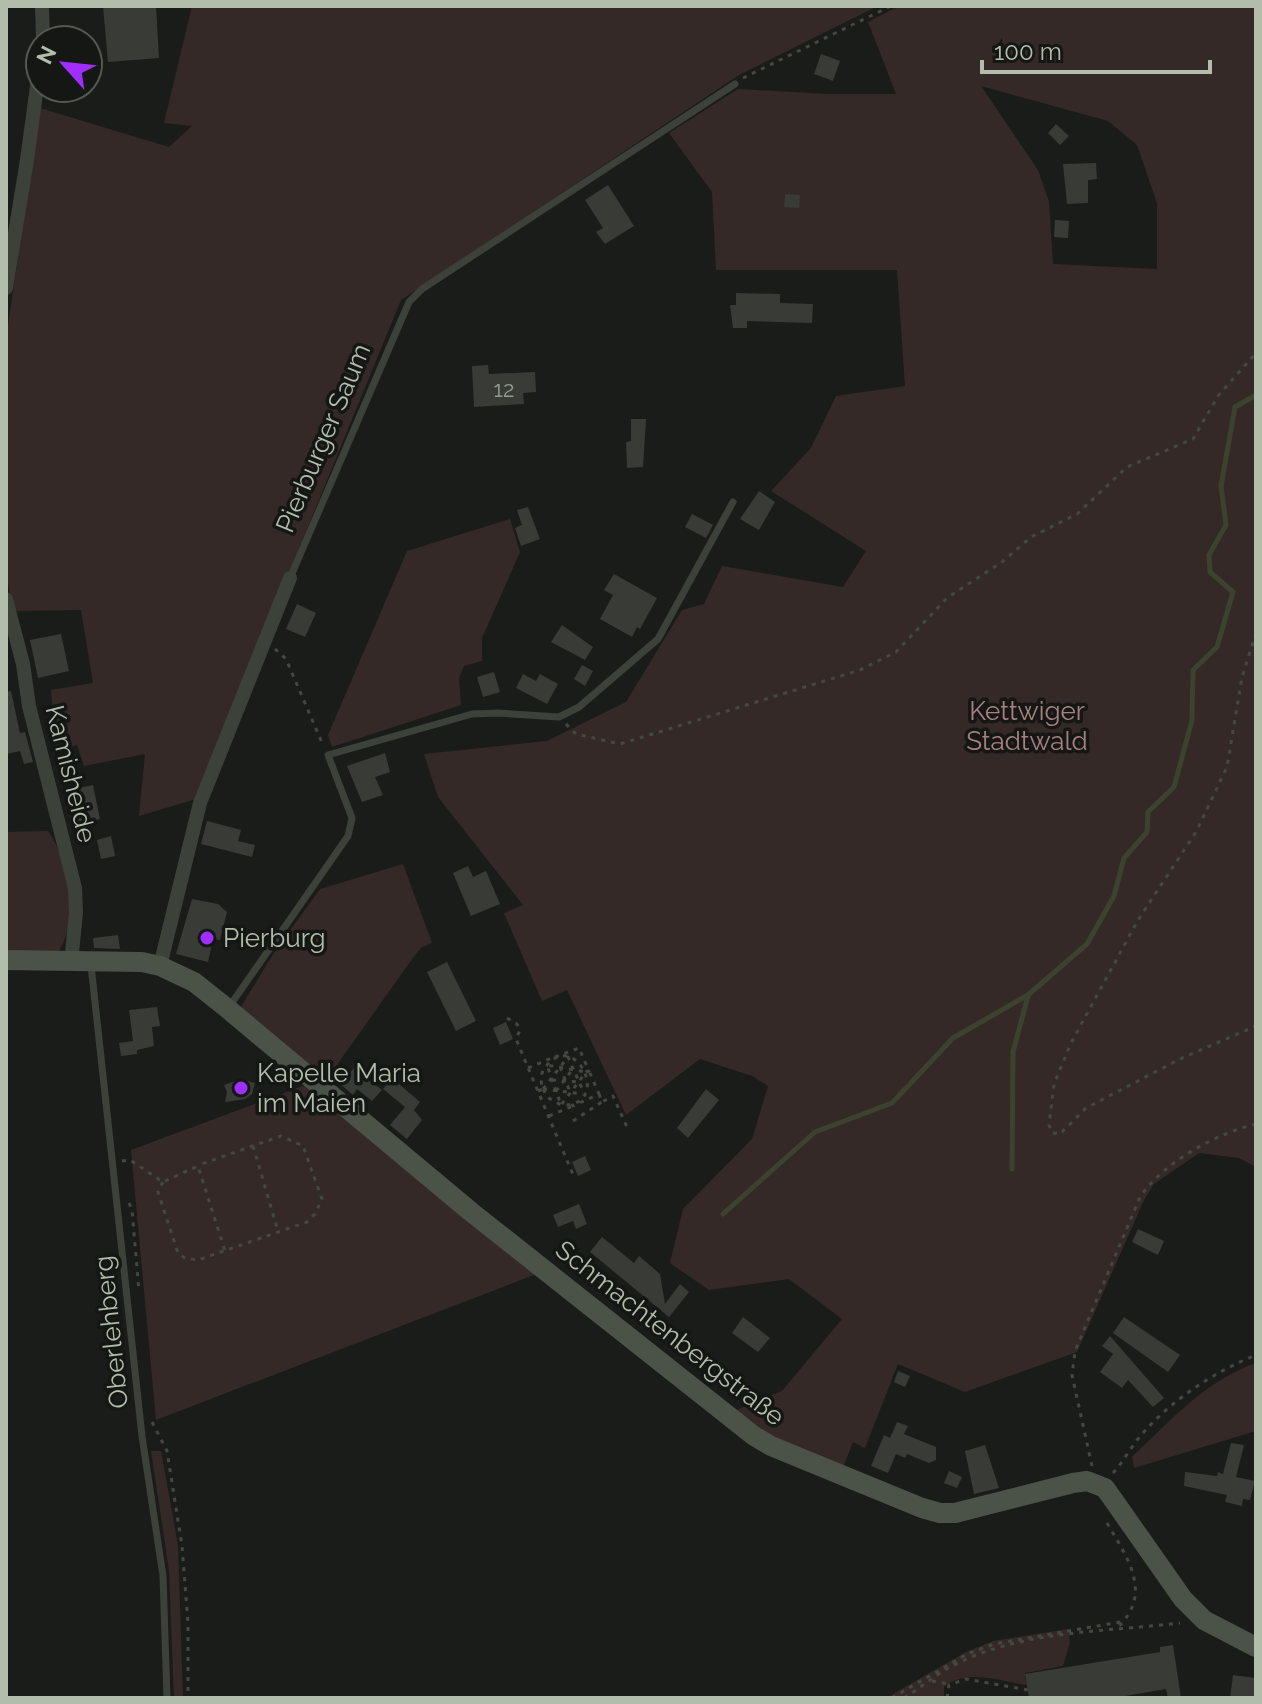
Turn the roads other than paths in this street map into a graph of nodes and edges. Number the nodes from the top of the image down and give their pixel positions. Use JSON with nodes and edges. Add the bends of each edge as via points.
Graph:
{"nodes":[{"id":1,"x":735,"y":84,"type":"road end"},
{"id":2,"x":35,"y":104,"type":"edge"},
{"id":3,"x":6,"y":288,"type":"edge"},
{"id":4,"x":733,"y":502,"type":"dead end"},
{"id":5,"x":290,"y":578,"type":"joint"},
{"id":6,"x":6,"y":599,"type":"edge"},
{"id":7,"x":6,"y":960,"type":"edge"},
{"id":8,"x":81,"y":962,"type":"junction"},
{"id":9,"x":160,"y":966,"type":"junction"},
{"id":10,"x":228,"y":1009,"type":"junction"},
{"id":11,"x":1256,"y":1647,"type":"edge"},
{"id":12,"x":167,"y":1698,"type":"edge"}],
"edges":[{"from":1,"to":5,"type":"lane","name":"Pierburger Saum","via":[[409,302]]},
{"from":2,"to":3,"type":"street"},
{"from":4,"to":10,"type":"lane","via":[[658,639],[579,707],[559,717],[472,714],[328,755],[352,818],[348,836]]},
{"from":5,"to":9,"type":"street","name":"Pierburger Saum","via":[[200,803]]},
{"from":6,"to":8,"type":"street","name":"Kamisheide","via":[[75,888]]},
{"from":7,"to":8,"type":"street","name":"Schmachtenbergstraße"},
{"from":8,"to":9,"type":"street","name":"Schmachtenbergstraße"},
{"from":8,"to":12,"type":"lane","name":"Oberlehberg","via":[[122,1231],[142,1436],[163,1576]]},
{"from":9,"to":10,"type":"street","name":"Schmachtenbergstraße","via":[[194,982]]},
{"from":10,"to":11,"type":"street","name":"Schmachtenbergstraße","via":[[470,1211],[754,1436],[940,1513],[1073,1483],[1096,1483],[1112,1496],[1183,1599],[1204,1620]]}]}
